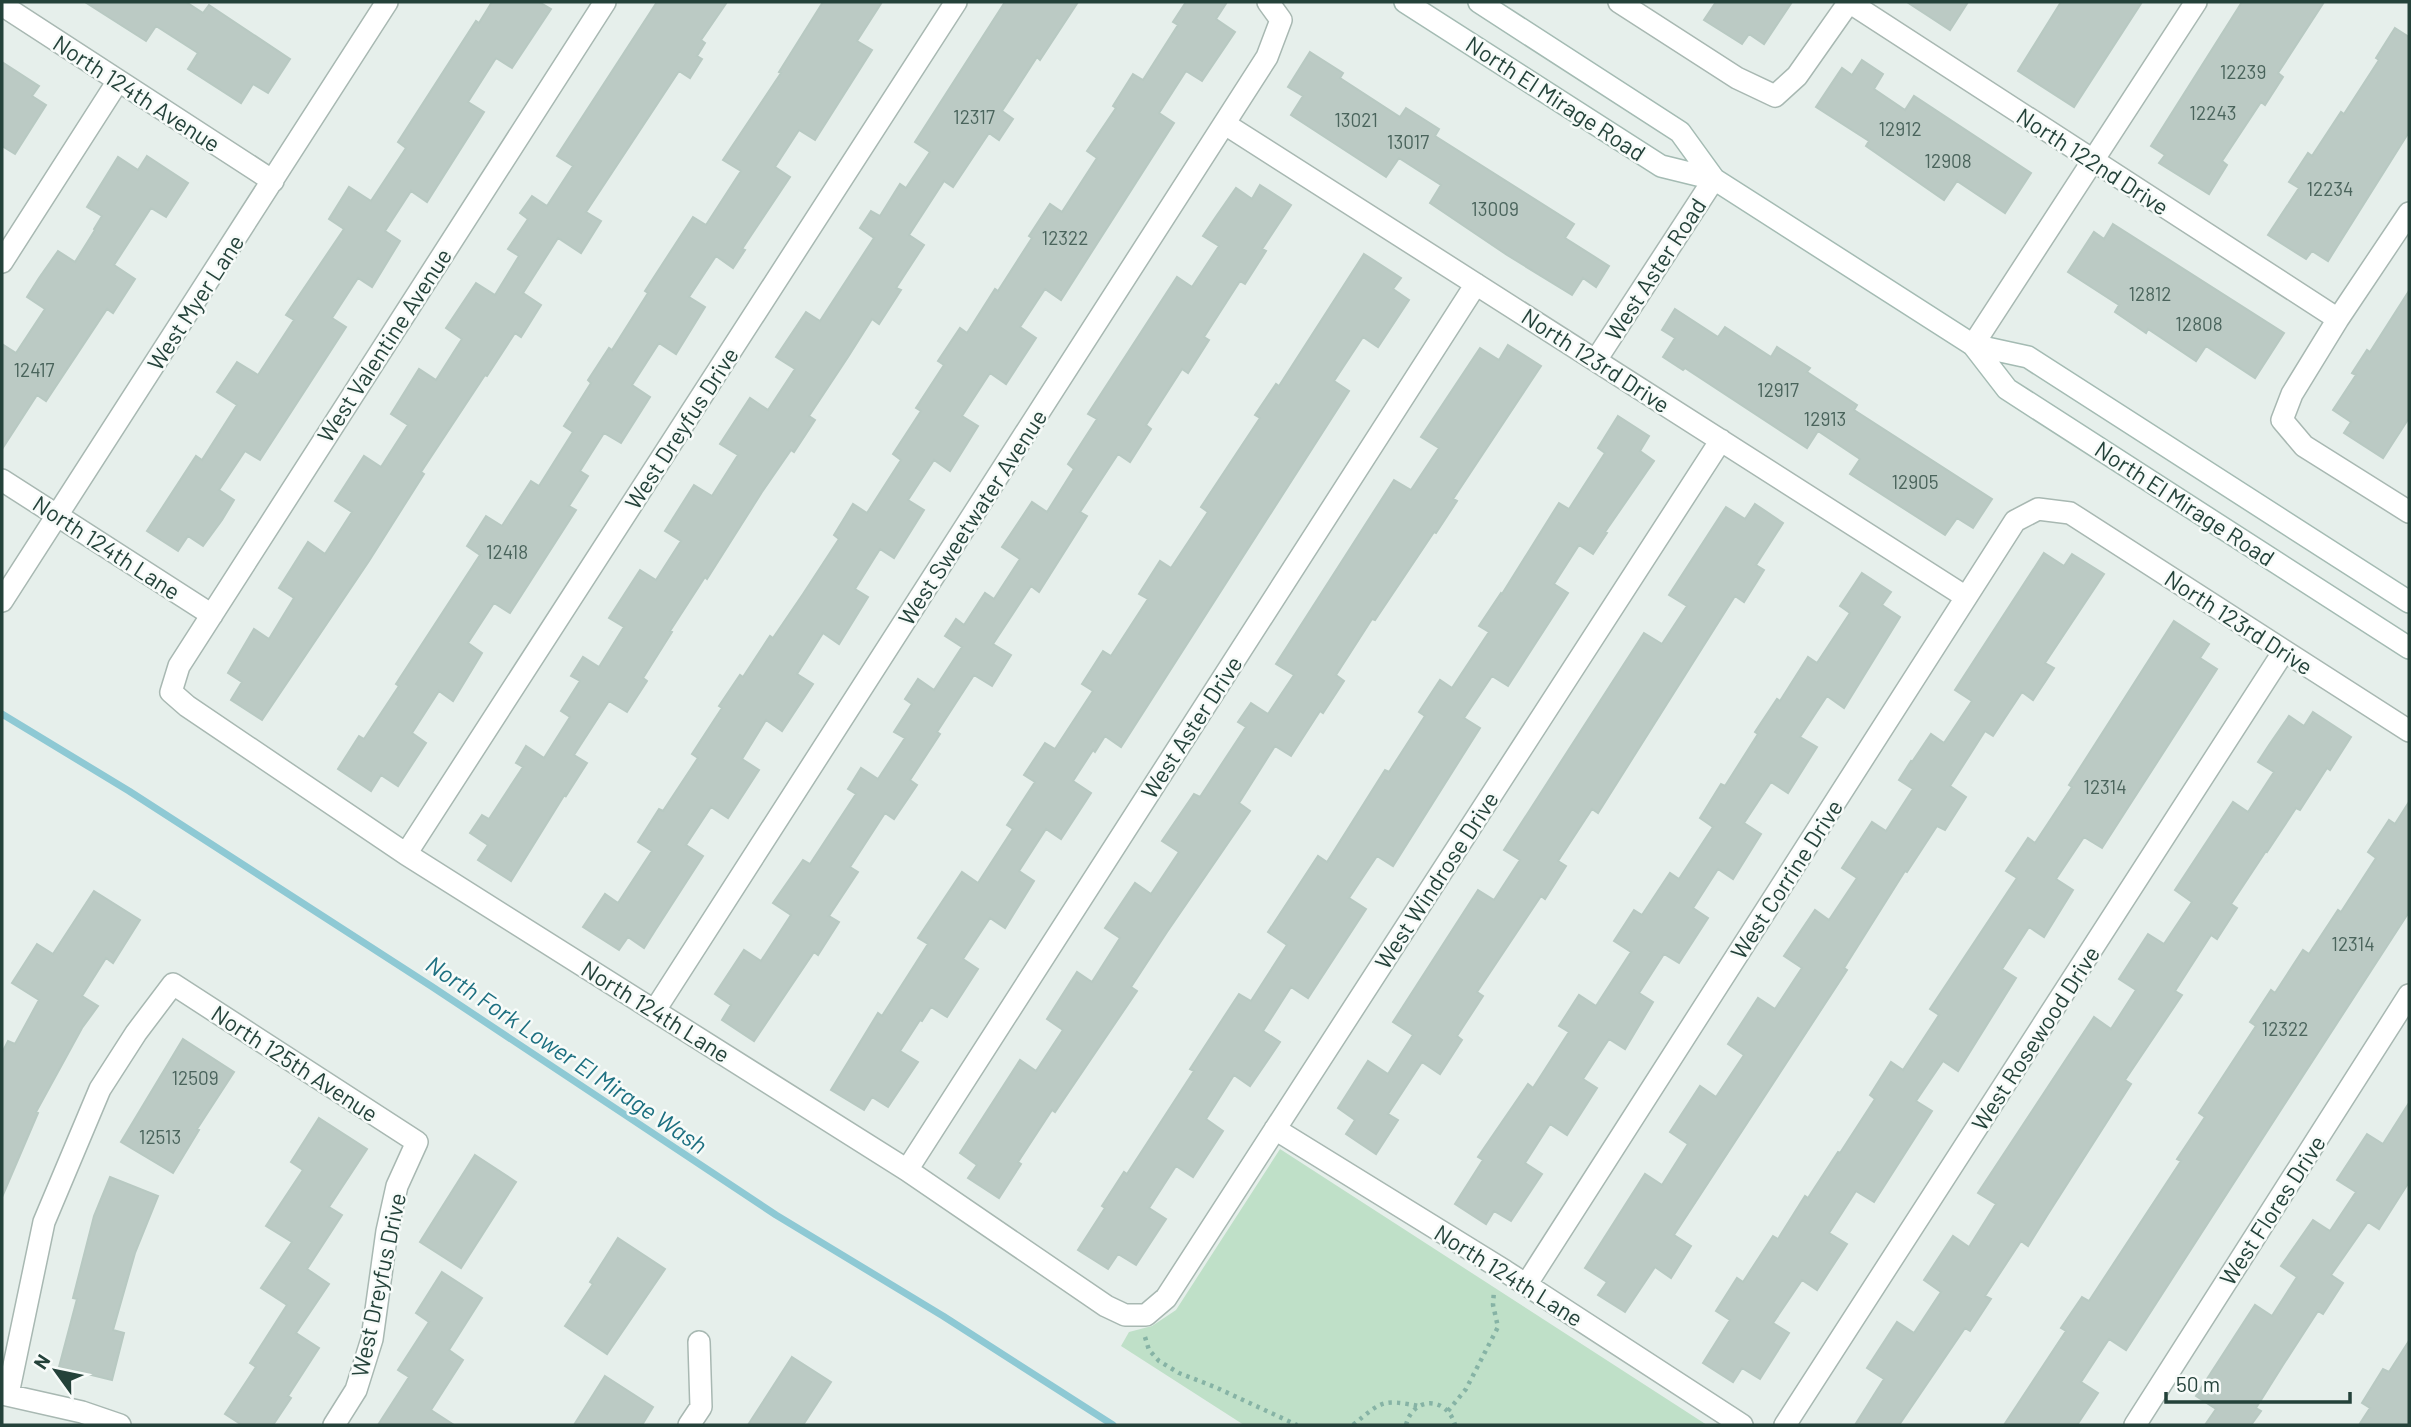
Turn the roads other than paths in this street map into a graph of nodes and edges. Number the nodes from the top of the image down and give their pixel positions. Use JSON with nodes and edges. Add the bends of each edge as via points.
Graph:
{"nodes":[{"id":1,"x":387,"y":2,"type":"edge"},
{"id":2,"x":605,"y":2,"type":"edge"},
{"id":3,"x":956,"y":2,"type":"edge"},
{"id":4,"x":1268,"y":2,"type":"edge"},
{"id":5,"x":1405,"y":2,"type":"edge"},
{"id":6,"x":1479,"y":2,"type":"edge"},
{"id":7,"x":1619,"y":2,"type":"edge"},
{"id":8,"x":1849,"y":2,"type":"edge"},
{"id":9,"x":2196,"y":2,"type":"edge"},
{"id":10,"x":2,"y":5,"type":"edge"},
{"id":11,"x":118,"y":81,"type":"junction"},
{"id":12,"x":1225,"y":124,"type":"junction"},
{"id":13,"x":2093,"y":161,"type":"junction"},
{"id":14,"x":1714,"y":179,"type":"junction"},
{"id":15,"x":273,"y":181,"type":"junction"},
{"id":16,"x":2409,"y":213,"type":"edge"},
{"id":17,"x":2,"y":262,"type":"edge"},
{"id":18,"x":1476,"y":284,"type":"junction"},
{"id":19,"x":2338,"y":319,"type":"junction"},
{"id":20,"x":1973,"y":345,"type":"junction"},
{"id":21,"x":1596,"y":360,"type":"junction"},
{"id":22,"x":1721,"y":440,"type":"junction"},
{"id":23,"x":2,"y":480,"type":"edge"},
{"id":24,"x":2409,"y":512,"type":"edge"},
{"id":25,"x":2070,"y":513,"type":"joint"},
{"id":26,"x":57,"y":516,"type":"junction"},
{"id":27,"x":1966,"y":597,"type":"junction"},
{"id":28,"x":2,"y":601,"type":"edge"},
{"id":29,"x":2409,"y":602,"type":"edge"},
{"id":30,"x":212,"y":615,"type":"junction"},
{"id":31,"x":2409,"y":648,"type":"edge"},
{"id":32,"x":2284,"y":651,"type":"junction"},
{"id":33,"x":171,"y":692,"type":"joint"},
{"id":34,"x":2409,"y":731,"type":"edge"},
{"id":35,"x":406,"y":854,"type":"junction"},
{"id":36,"x":2409,"y":995,"type":"edge"},
{"id":37,"x":655,"y":1010,"type":"junction"},
{"id":38,"x":1275,"y":1129,"type":"junction"},
{"id":39,"x":417,"y":1142,"type":"joint"},
{"id":40,"x":906,"y":1170,"type":"junction"},
{"id":41,"x":1526,"y":1285,"type":"junction"},
{"id":42,"x":1146,"y":1315,"type":"joint"},
{"id":43,"x":699,"y":1342,"type":"dead end"},
{"id":44,"x":5,"y":1394,"type":"edge"},
{"id":45,"x":120,"y":1425,"type":"edge"},
{"id":46,"x":334,"y":1425,"type":"edge"},
{"id":47,"x":689,"y":1425,"type":"edge"},
{"id":48,"x":1742,"y":1425,"type":"edge"},
{"id":49,"x":1785,"y":1425,"type":"edge"},
{"id":50,"x":2135,"y":1425,"type":"edge"}],
"edges":[{"from":1,"to":15,"type":"street","name":"West Myer Lane"},
{"from":2,"to":30,"type":"street","name":"West Valentine Avenue"},
{"from":3,"to":35,"type":"street","name":"West Dreyfus Drive"},
{"from":4,"to":12,"type":"street","name":"West Sweetwater Avenue","via":[[1280,20],[1267,57]]},
{"from":5,"to":14,"type":"street","name":"North El Mirage Road","via":[[1661,166]]},
{"from":6,"to":14,"type":"street","name":"North El Mirage Road","via":[[1680,132]]},
{"from":7,"to":8,"type":"street","via":[[1737,78],[1776,96],[1797,76]]},
{"from":8,"to":13,"type":"street","name":"North 122nd Drive"},
{"from":9,"to":13,"type":"street"},
{"from":10,"to":11,"type":"street","name":"North 124th Avenue"},
{"from":11,"to":15,"type":"street","name":"North 124th Avenue"},
{"from":11,"to":17,"type":"street"},
{"from":12,"to":18,"type":"street","name":"North 123rd Drive"},
{"from":12,"to":37,"type":"street","name":"West Sweetwater Avenue"},
{"from":13,"to":19,"type":"street","name":"North 122nd Drive"},
{"from":13,"to":20,"type":"street"},
{"from":14,"to":20,"type":"street","name":"North El Mirage Road"},
{"from":14,"to":21,"type":"street","name":"West Aster Road"},
{"from":15,"to":26,"type":"street","name":"West Myer Lane"},
{"from":16,"to":19,"type":"street"},
{"from":18,"to":21,"type":"street","name":"North 123rd Drive"},
{"from":18,"to":40,"type":"street","name":"West Aster Drive"},
{"from":19,"to":24,"type":"street","via":[[2292,394],[2282,421],[2304,446]]},
{"from":20,"to":29,"type":"street","name":"North El Mirage Road","via":[[2028,357]]},
{"from":20,"to":31,"type":"street","name":"North El Mirage Road","via":[[2007,389]]},
{"from":21,"to":22,"type":"street","name":"North 123rd Drive"},
{"from":22,"to":27,"type":"street","name":"North 123rd Drive"},
{"from":22,"to":38,"type":"street","name":"West Windrose Drive"},
{"from":23,"to":26,"type":"street","name":"North 124th Lane"},
{"from":25,"to":27,"type":"street","name":"West Corrine Drive","via":[[2038,509],[2015,521]]},
{"from":25,"to":32,"type":"street","name":"North 123rd Drive"},
{"from":26,"to":28,"type":"street","name":"West Myer Lane"},
{"from":26,"to":30,"type":"street","name":"North 124th Lane"},
{"from":27,"to":41,"type":"street","name":"West Corrine Drive"},
{"from":30,"to":33,"type":"street","name":"West Valentine Avenue","via":[[179,666]]},
{"from":32,"to":34,"type":"street","name":"North 123rd Drive"},
{"from":32,"to":49,"type":"street","name":"West Rosewood Drive"},
{"from":33,"to":35,"type":"street","name":"North 124th Lane"},
{"from":35,"to":37,"type":"street","name":"North 124th Lane"},
{"from":36,"to":50,"type":"street","name":"West Flores Drive"},
{"from":37,"to":40,"type":"street","name":"North 124th Lane"},
{"from":38,"to":41,"type":"street","name":"North 124th Lane"},
{"from":38,"to":42,"type":"street","name":"West Windrose Drive","via":[[1166,1298]]},
{"from":39,"to":44,"type":"street","name":"North 125th Avenue","via":[[173,984],[100,1089],[44,1222]]},
{"from":39,"to":46,"type":"street","name":"West Dreyfus Drive","via":[[397,1186],[372,1339],[356,1390]]},
{"from":40,"to":42,"type":"street","name":"North 124th Lane","via":[[1106,1306],[1125,1315]]},
{"from":41,"to":48,"type":"street","name":"North 124th Lane"},
{"from":43,"to":47,"type":"street","via":[[701,1407]]},
{"from":44,"to":45,"type":"street"}]}
